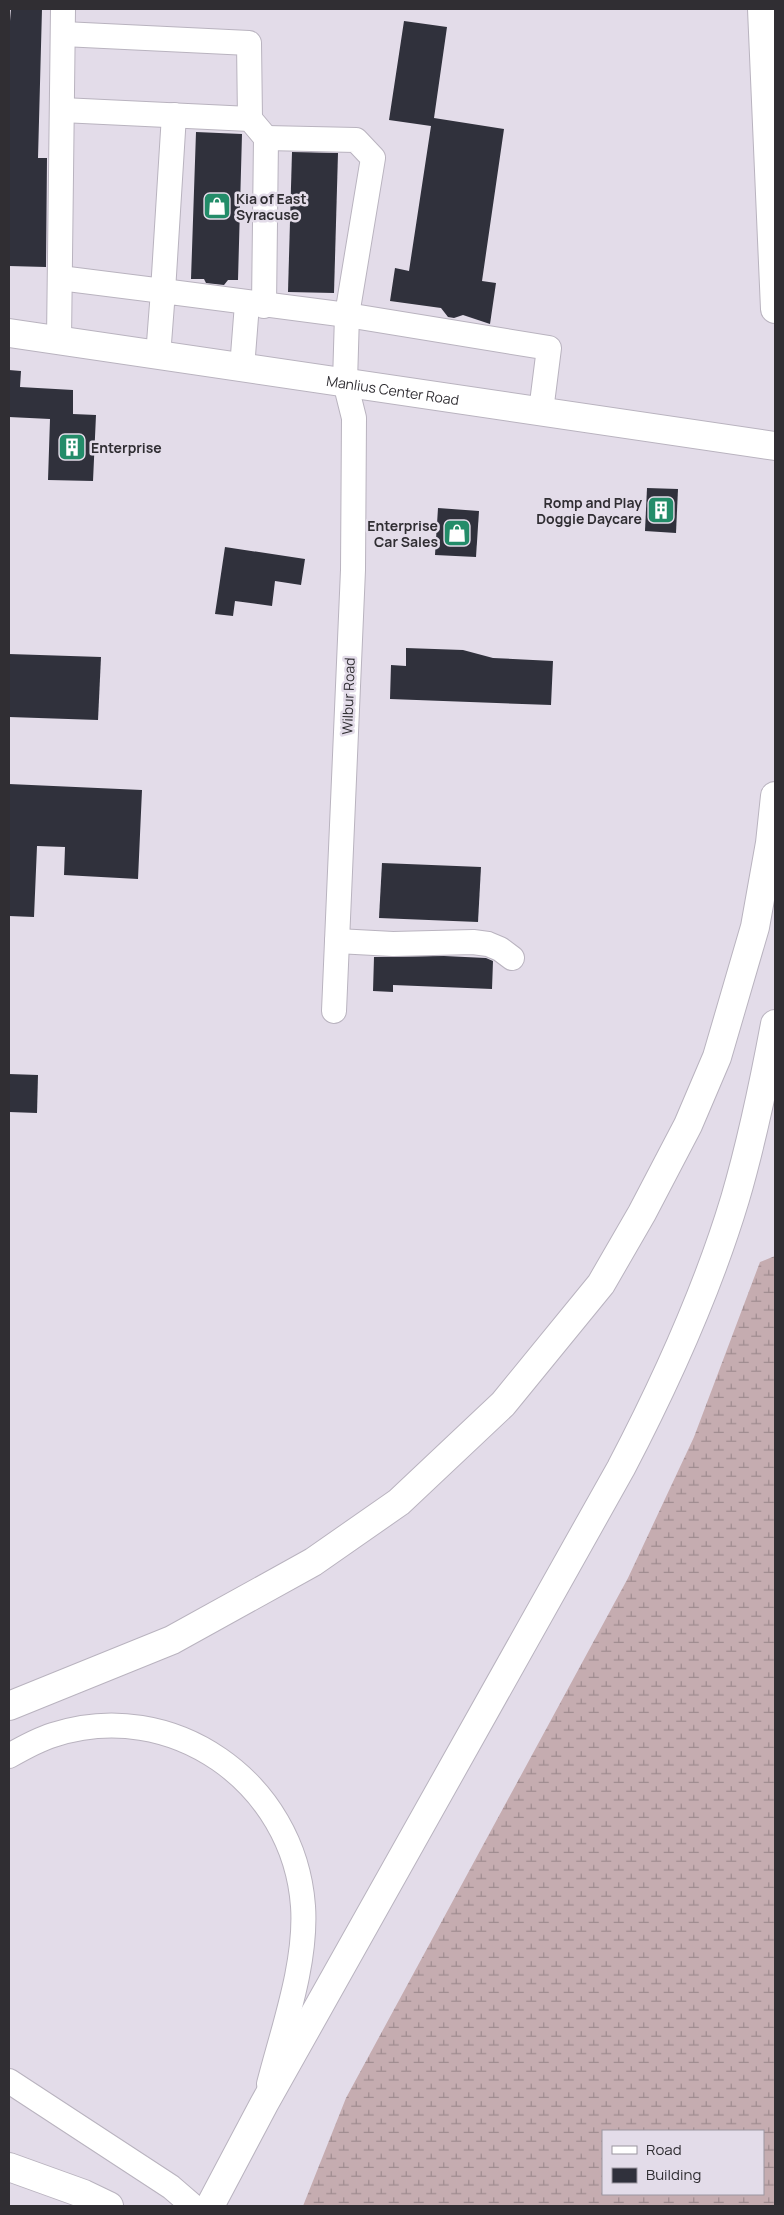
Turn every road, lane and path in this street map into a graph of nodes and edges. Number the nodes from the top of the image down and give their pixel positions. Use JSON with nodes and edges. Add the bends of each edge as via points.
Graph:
{"nodes":[{"id":1,"x":63,"y":9,"type":"edge"},
{"id":2,"x":762,"y":9,"type":"edge"},
{"id":3,"x":63,"y":34,"type":"junction"},
{"id":4,"x":62,"y":110,"type":"junction"},
{"id":5,"x":174,"y":115,"type":"junction"},
{"id":6,"x":250,"y":119,"type":"junction"},
{"id":7,"x":266,"y":138,"type":"junction"},
{"id":8,"x":60,"y":278,"type":"junction"},
{"id":9,"x":163,"y":291,"type":"junction"},
{"id":10,"x":255,"y":305,"type":"junction"},
{"id":11,"x":775,"y":309,"type":"edge"},
{"id":12,"x":347,"y":315,"type":"junction"},
{"id":13,"x":9,"y":332,"type":"edge"},
{"id":14,"x":59,"y":340,"type":"junction"},
{"id":15,"x":158,"y":356,"type":"junction"},
{"id":16,"x":242,"y":368,"type":"junction"},
{"id":17,"x":345,"y":382,"type":"junction"},
{"id":18,"x":541,"y":411,"type":"junction"},
{"id":19,"x":775,"y":446,"type":"edge"},
{"id":20,"x":775,"y":796,"type":"edge"},
{"id":21,"x":337,"y":941,"type":"junction"},
{"id":22,"x":512,"y":958,"type":"dead end"},
{"id":23,"x":334,"y":1011,"type":"dead end"},
{"id":24,"x":775,"y":1024,"type":"edge"},
{"id":25,"x":9,"y":1706,"type":"edge"},
{"id":26,"x":9,"y":1756,"type":"edge"},
{"id":27,"x":9,"y":2081,"type":"edge"},
{"id":28,"x":264,"y":2104,"type":"junction"},
{"id":29,"x":9,"y":2167,"type":"edge"},
{"id":30,"x":109,"y":2206,"type":"edge"},
{"id":31,"x":193,"y":2206,"type":"edge"},
{"id":32,"x":210,"y":2206,"type":"edge"}],
"edges":[{"from":1,"to":3,"type":"street"},
{"from":2,"to":11,"type":"main road"},
{"from":3,"to":4,"type":"street"},
{"from":3,"to":6,"type":"street","via":[[249,44]]},
{"from":4,"to":5,"type":"street"},
{"from":4,"to":8,"type":"street"},
{"from":5,"to":6,"type":"street"},
{"from":5,"to":9,"type":"street"},
{"from":6,"to":7,"type":"street"},
{"from":7,"to":10,"type":"street"},
{"from":7,"to":12,"type":"street","name":"Wilbur Road","via":[[356,140],[373,158]]},
{"from":8,"to":9,"type":"street"},
{"from":8,"to":14,"type":"street"},
{"from":9,"to":10,"type":"street"},
{"from":9,"to":15,"type":"street"},
{"from":10,"to":12,"type":"street"},
{"from":10,"to":16,"type":"street"},
{"from":12,"to":17,"type":"street","name":"Wilbur Road"},
{"from":12,"to":18,"type":"street","via":[[549,348]]},
{"from":13,"to":14,"type":"main road","name":"Manlius Center Road"},
{"from":14,"to":15,"type":"main road","name":"Manlius Center Road"},
{"from":15,"to":16,"type":"main road","name":"Manlius Center Road"},
{"from":16,"to":17,"type":"main road","name":"Manlius Center Road"},
{"from":17,"to":18,"type":"main road","name":"Manlius Center Road"},
{"from":17,"to":21,"type":"street","name":"Wilbur Road","via":[[354,418],[353,570]]},
{"from":18,"to":19,"type":"main road","name":"Manlius Center Road"},
{"from":20,"to":25,"type":"main road","via":[[755,927],[717,1057],[688,1125],[601,1284],[503,1404],[399,1502],[313,1562],[172,1640]]},
{"from":21,"to":22,"type":"street","via":[[393,944],[473,942],[488,944]]},
{"from":21,"to":23,"type":"street","name":"Wilbur Road"},
{"from":24,"to":28,"type":"main road","via":[[760,1103],[735,1199],[681,1346],[658,1397],[458,1763]]},
{"from":26,"to":28,"type":"street","via":[[54,1734],[99,1726],[141,1727],[181,1738],[216,1757],[246,1780],[269,1808],[292,1848],[303,1908],[300,1957]]},
{"from":27,"to":31,"type":"street","via":[[170,2187]]},
{"from":28,"to":32,"type":"main road"},
{"from":29,"to":30,"type":"main road"}]}
